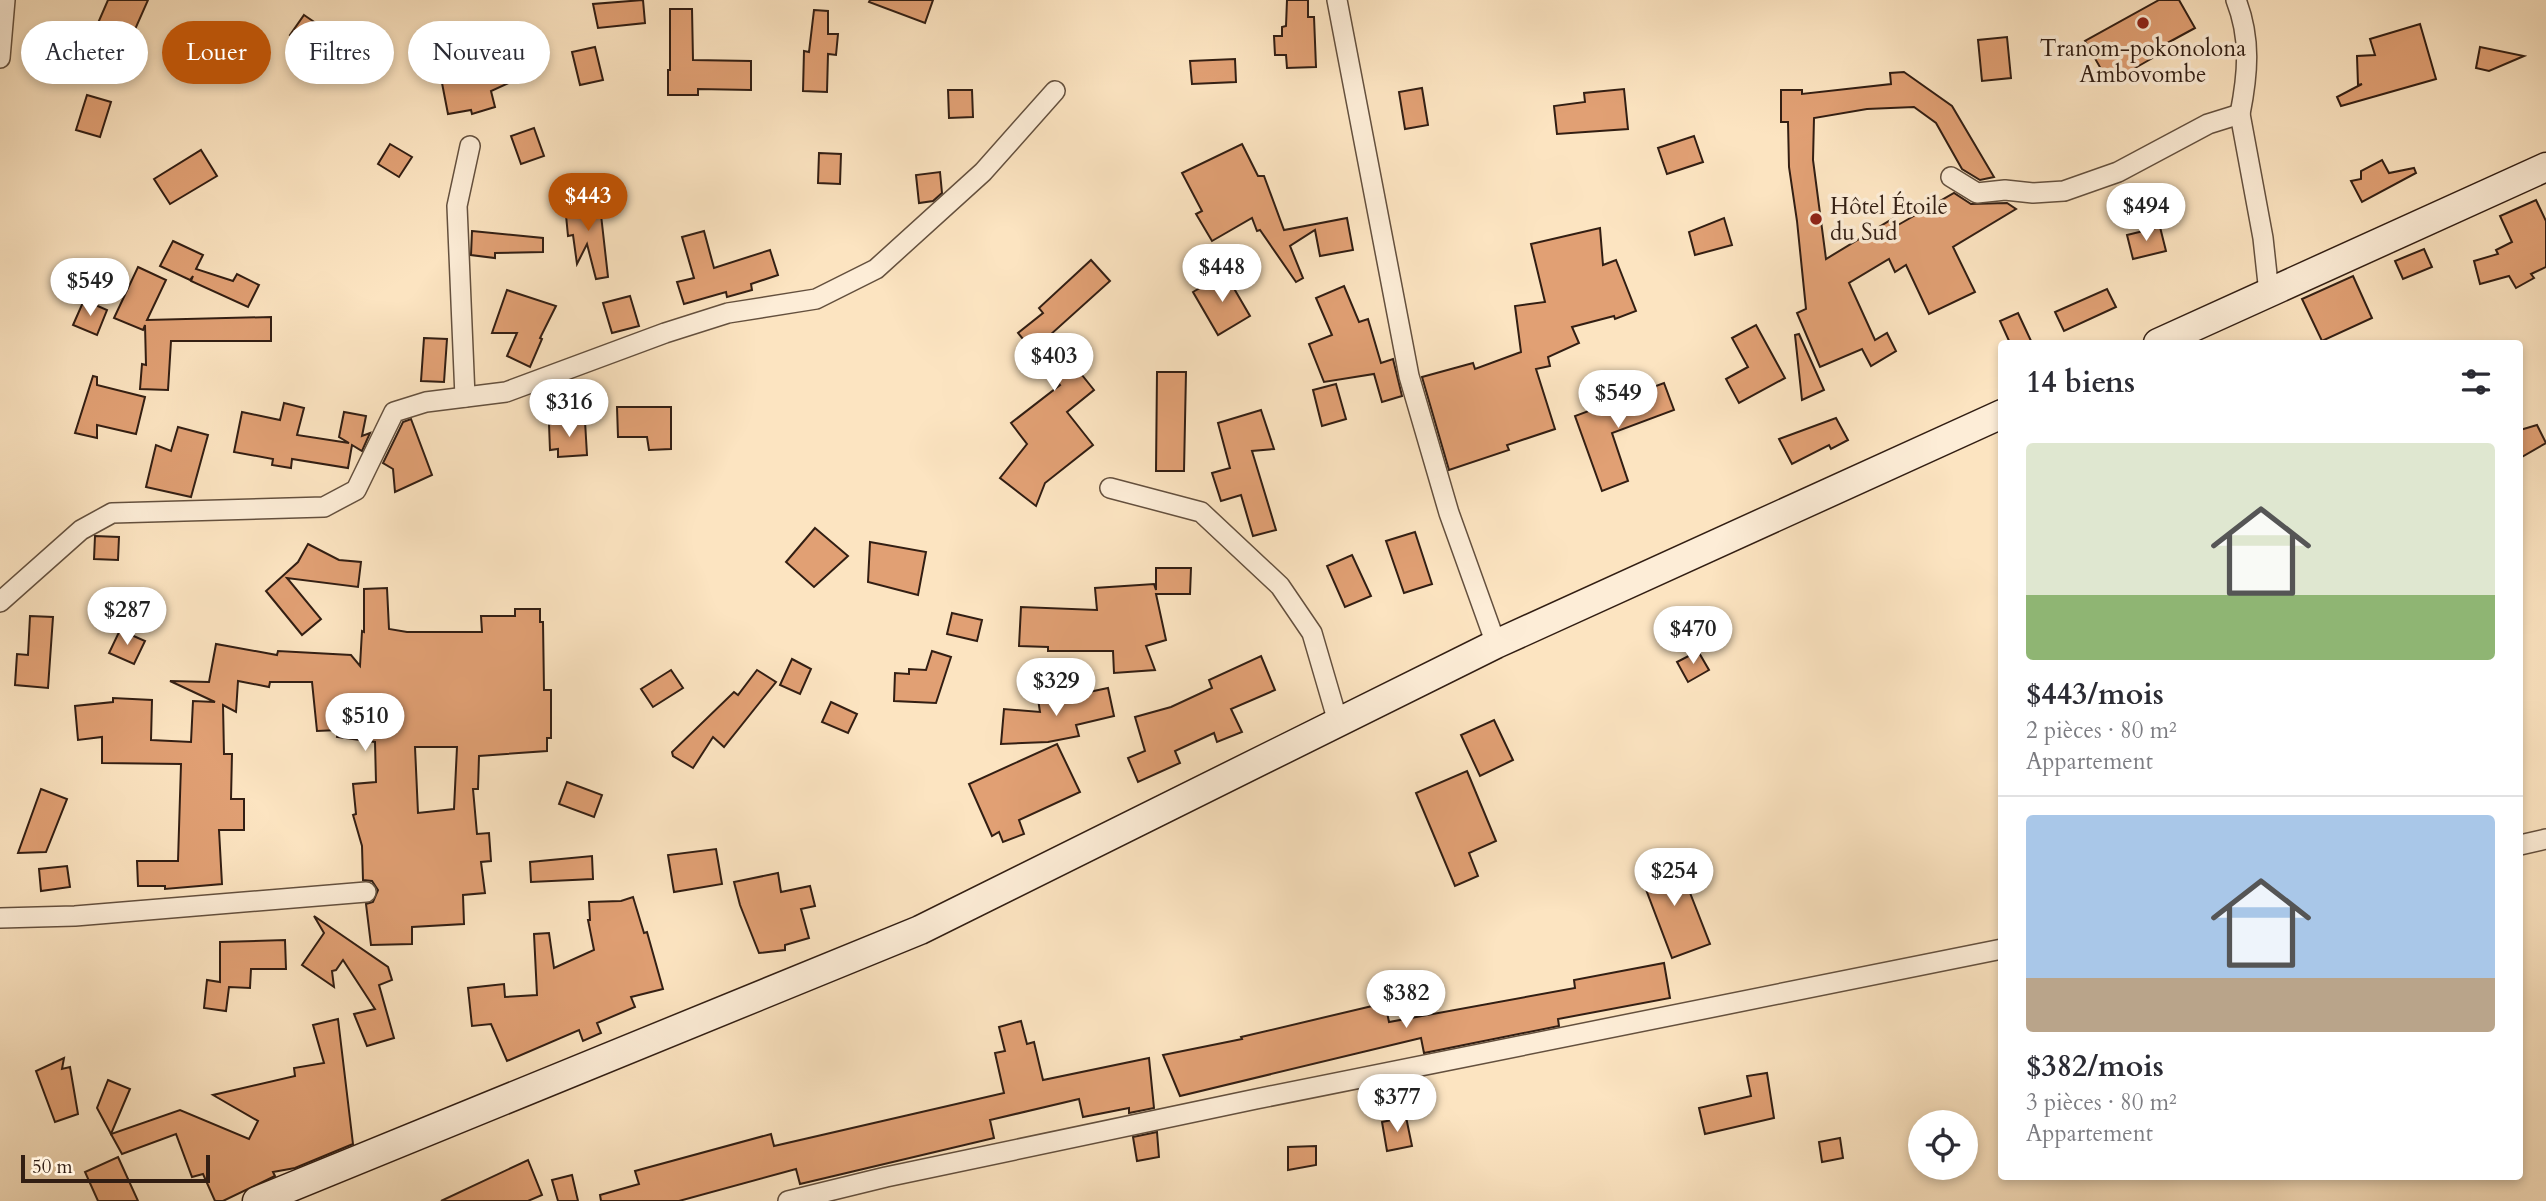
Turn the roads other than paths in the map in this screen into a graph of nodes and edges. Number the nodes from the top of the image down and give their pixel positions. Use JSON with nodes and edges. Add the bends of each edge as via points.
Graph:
{"nodes":[{"id":1,"x":5,"y":0,"type":"edge"},
{"id":2,"x":1337,"y":0,"type":"edge"},
{"id":3,"x":2236,"y":0,"type":"edge"},
{"id":4,"x":0,"y":58,"type":"edge"},
{"id":5,"x":1055,"y":91,"type":"dead end"},
{"id":6,"x":2240,"y":114,"type":"junction"},
{"id":7,"x":470,"y":146,"type":"dead end"},
{"id":8,"x":2546,"y":167,"type":"edge"},
{"id":9,"x":1951,"y":177,"type":"dead end"},
{"id":10,"x":2269,"y":293,"type":"junction"},
{"id":11,"x":2165,"y":340,"type":"edge"},
{"id":12,"x":465,"y":397,"type":"junction"},
{"id":13,"x":1998,"y":416,"type":"edge"},
{"id":14,"x":1110,"y":488,"type":"dead end"},
{"id":15,"x":0,"y":602,"type":"edge"},
{"id":16,"x":1496,"y":643,"type":"junction"},
{"id":17,"x":1338,"y":722,"type":"junction"},
{"id":18,"x":2546,"y":839,"type":"edge"},
{"id":19,"x":2523,"y":844,"type":"edge"},
{"id":20,"x":366,"y":892,"type":"dead end"},
{"id":21,"x":0,"y":918,"type":"edge"},
{"id":22,"x":1998,"y":950,"type":"edge"},
{"id":23,"x":257,"y":1201,"type":"edge"},
{"id":24,"x":788,"y":1201,"type":"edge"}],
"edges":[{"from":1,"to":4,"type":"street"},
{"from":2,"to":16,"type":"street","via":[[1409,376],[1449,513]]},
{"from":3,"to":6,"type":"street","via":[[2248,51]]},
{"from":5,"to":12,"type":"street","via":[[983,172],[876,269],[816,299],[729,313],[506,392]]},
{"from":6,"to":9,"type":"street","via":[[2208,124],[2118,172],[2064,191],[1977,192]]},
{"from":6,"to":10,"type":"street"},
{"from":7,"to":12,"type":"street","via":[[457,206]]},
{"from":8,"to":10,"type":"main road"},
{"from":10,"to":11,"type":"main road"},
{"from":12,"to":15,"type":"street","via":[[394,412],[356,490],[324,507],[112,513],[81,530]]},
{"from":13,"to":16,"type":"main road"},
{"from":14,"to":17,"type":"street","via":[[1200,512],[1280,586],[1312,633]]},
{"from":16,"to":17,"type":"main road"},
{"from":17,"to":23,"type":"main road","via":[[920,930]]},
{"from":18,"to":19,"type":"street"},
{"from":20,"to":21,"type":"street"},
{"from":22,"to":24,"type":"street","via":[[1242,1102]]}]}
